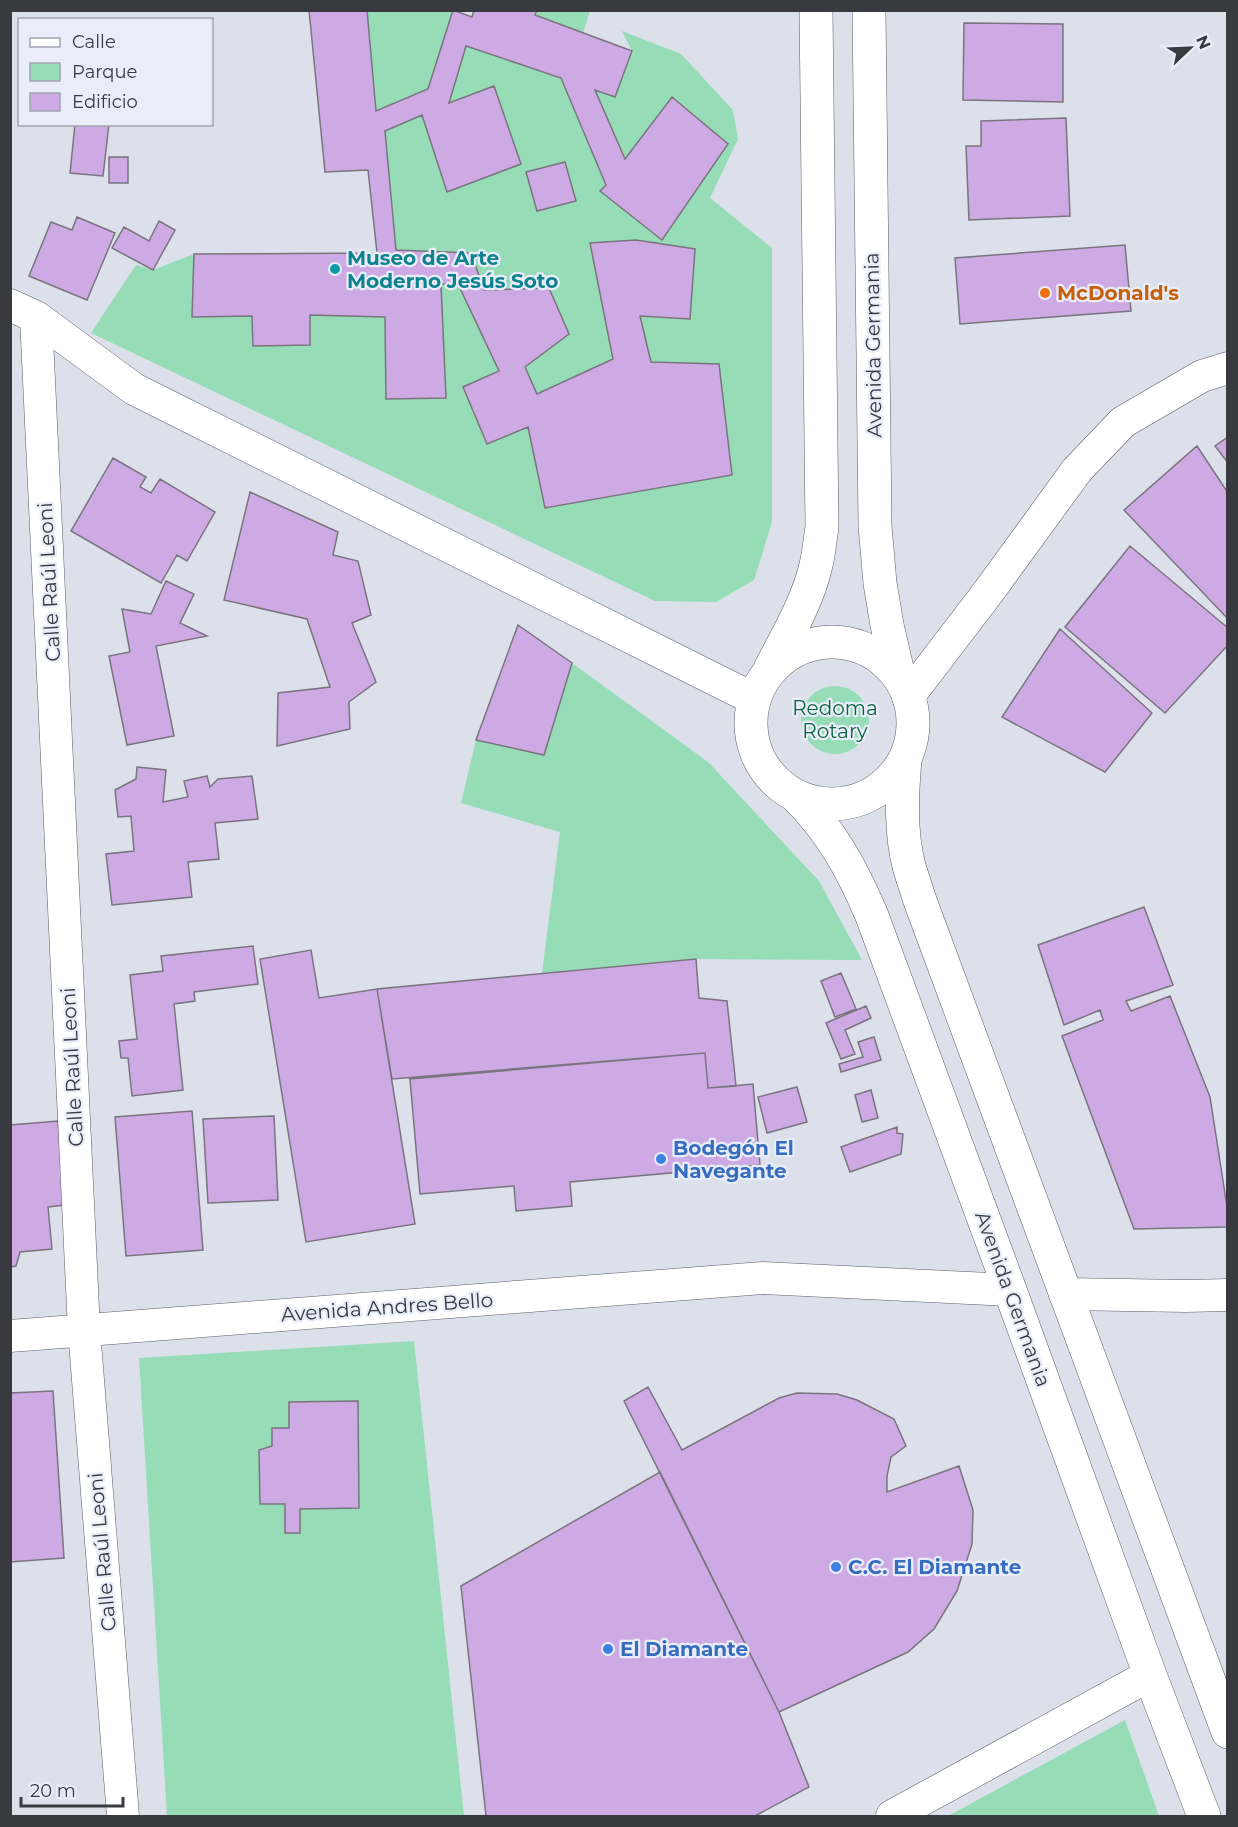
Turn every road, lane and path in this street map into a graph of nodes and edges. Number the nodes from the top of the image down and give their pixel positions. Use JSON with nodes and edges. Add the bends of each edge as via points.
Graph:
{"nodes":[{"id":1,"x":869,"y":10,"type":"edge"},
{"id":2,"x":812,"y":19,"type":"edge"},
{"id":3,"x":23,"y":311,"type":"edge"},
{"id":4,"x":1227,"y":368,"type":"edge"},
{"id":5,"x":770,"y":669,"type":"junction"},
{"id":6,"x":904,"y":687,"type":"junction"},
{"id":7,"x":754,"y":699,"type":"junction"},
{"id":8,"x":905,"y":759,"type":"junction"},
{"id":9,"x":796,"y":796,"type":"junction"},
{"id":10,"x":1010,"y":1290,"type":"junction"},
{"id":11,"x":1065,"y":1294,"type":"junction"},
{"id":12,"x":1227,"y":1295,"type":"edge"},
{"id":13,"x":84,"y":1330,"type":"junction"},
{"id":14,"x":10,"y":1336,"type":"edge"},
{"id":15,"x":1150,"y":1675,"type":"junction"},
{"id":16,"x":1227,"y":1732,"type":"edge"},
{"id":17,"x":123,"y":1816,"type":"edge"},
{"id":18,"x":892,"y":1816,"type":"edge"},
{"id":19,"x":1204,"y":1816,"type":"edge"}],
"edges":[{"from":1,"to":6,"type":"street","name":"Avenida Germania","via":[[875,526],[887,625]]},
{"from":2,"to":5,"type":"street","via":[[822,527],[810,583]]},
{"from":3,"to":7,"type":"street","via":[[134,389]]},
{"from":3,"to":13,"type":"street","name":"Calle Raúl Leoni"},
{"from":4,"to":6,"type":"street","via":[[1202,376],[1123,422],[1077,470],[989,591]]},
{"from":5,"to":6,"type":"street","via":[[805,645],[826,641],[848,643],[868,649],[885,662]]},
{"from":5,"to":7,"type":"street"},
{"from":6,"to":8,"type":"street","via":[[913,717],[912,739]]},
{"from":7,"to":9,"type":"street","via":[[750,728],[755,749],[764,768]]},
{"from":8,"to":9,"type":"street","via":[[893,777],[858,800],[816,803]]},
{"from":8,"to":11,"type":"street","via":[[902,806],[909,866]]},
{"from":9,"to":10,"type":"street","name":"Avenida Germania","via":[[829,833],[857,881]]},
{"from":10,"to":13,"type":"street","name":"Avenida Andres Bello","via":[[763,1278]]},
{"from":10,"to":15,"type":"street","name":"Avenida Germania"},
{"from":11,"to":12,"type":"street"},
{"from":11,"to":16,"type":"street"},
{"from":13,"to":14,"type":"street","name":"Avenida Andres Bello"},
{"from":13,"to":17,"type":"street","name":"Calle Raúl Leoni"},
{"from":15,"to":18,"type":"street"},
{"from":15,"to":19,"type":"street","name":"Avenida Germania"}]}
